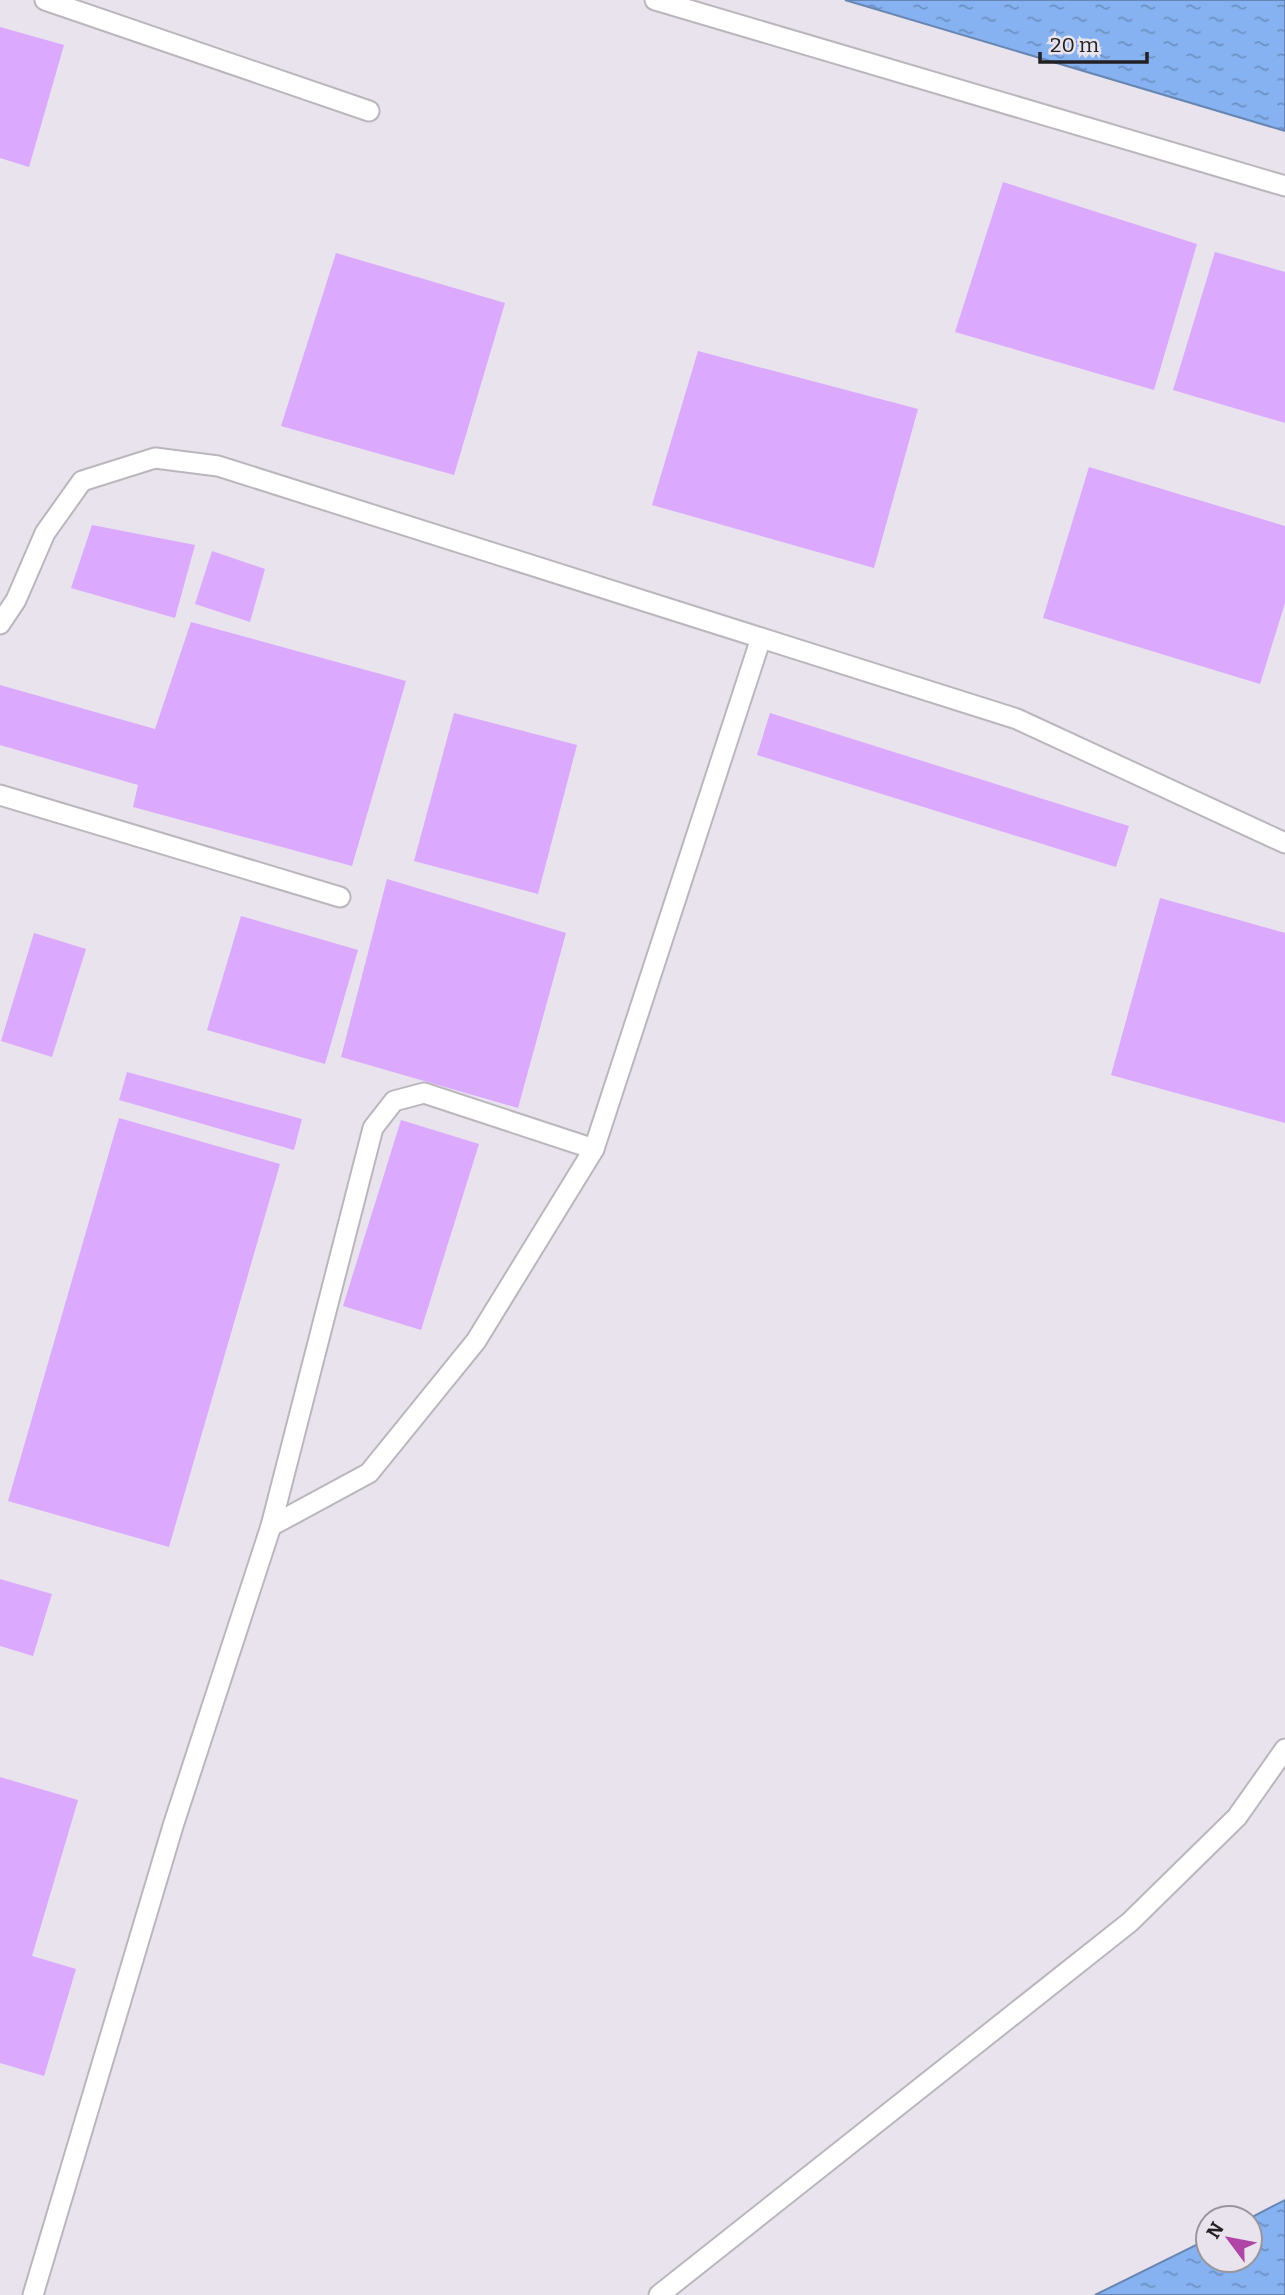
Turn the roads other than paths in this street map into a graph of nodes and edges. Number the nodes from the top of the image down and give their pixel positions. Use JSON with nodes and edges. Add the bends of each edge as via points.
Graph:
{"nodes":[{"id":1,"x":45,"y":0,"type":"edge"},
{"id":2,"x":655,"y":0,"type":"edge"},
{"id":3,"x":369,"y":111,"type":"dead end"},
{"id":4,"x":1285,"y":186,"type":"edge"},
{"id":5,"x":0,"y":624,"type":"edge"},
{"id":6,"x":761,"y":638,"type":"junction"},
{"id":7,"x":0,"y":795,"type":"edge"},
{"id":8,"x":1285,"y":843,"type":"edge"},
{"id":9,"x":340,"y":897,"type":"dead end"},
{"id":10,"x":594,"y":1149,"type":"junction"},
{"id":11,"x":271,"y":1526,"type":"junction"},
{"id":12,"x":1285,"y":1749,"type":"edge"},
{"id":13,"x":33,"y":2295,"type":"edge"},
{"id":14,"x":659,"y":2295,"type":"edge"}],
"edges":[{"from":1,"to":3,"type":"lane"},
{"from":2,"to":4,"type":"lane"},
{"from":5,"to":6,"type":"lane","via":[[16,600],[45,533],[82,481],[155,458],[218,466]]},
{"from":6,"to":8,"type":"lane","via":[[1017,719]]},
{"from":6,"to":10,"type":"lane"},
{"from":7,"to":9,"type":"lane"},
{"from":10,"to":11,"type":"lane","via":[[476,1341],[369,1473]]},
{"from":10,"to":11,"type":"lane","via":[[424,1093],[394,1101],[373,1128]]},
{"from":11,"to":13,"type":"lane","via":[[173,1826]]},
{"from":12,"to":14,"type":"lane","via":[[1237,1817],[1130,1922]]}]}
